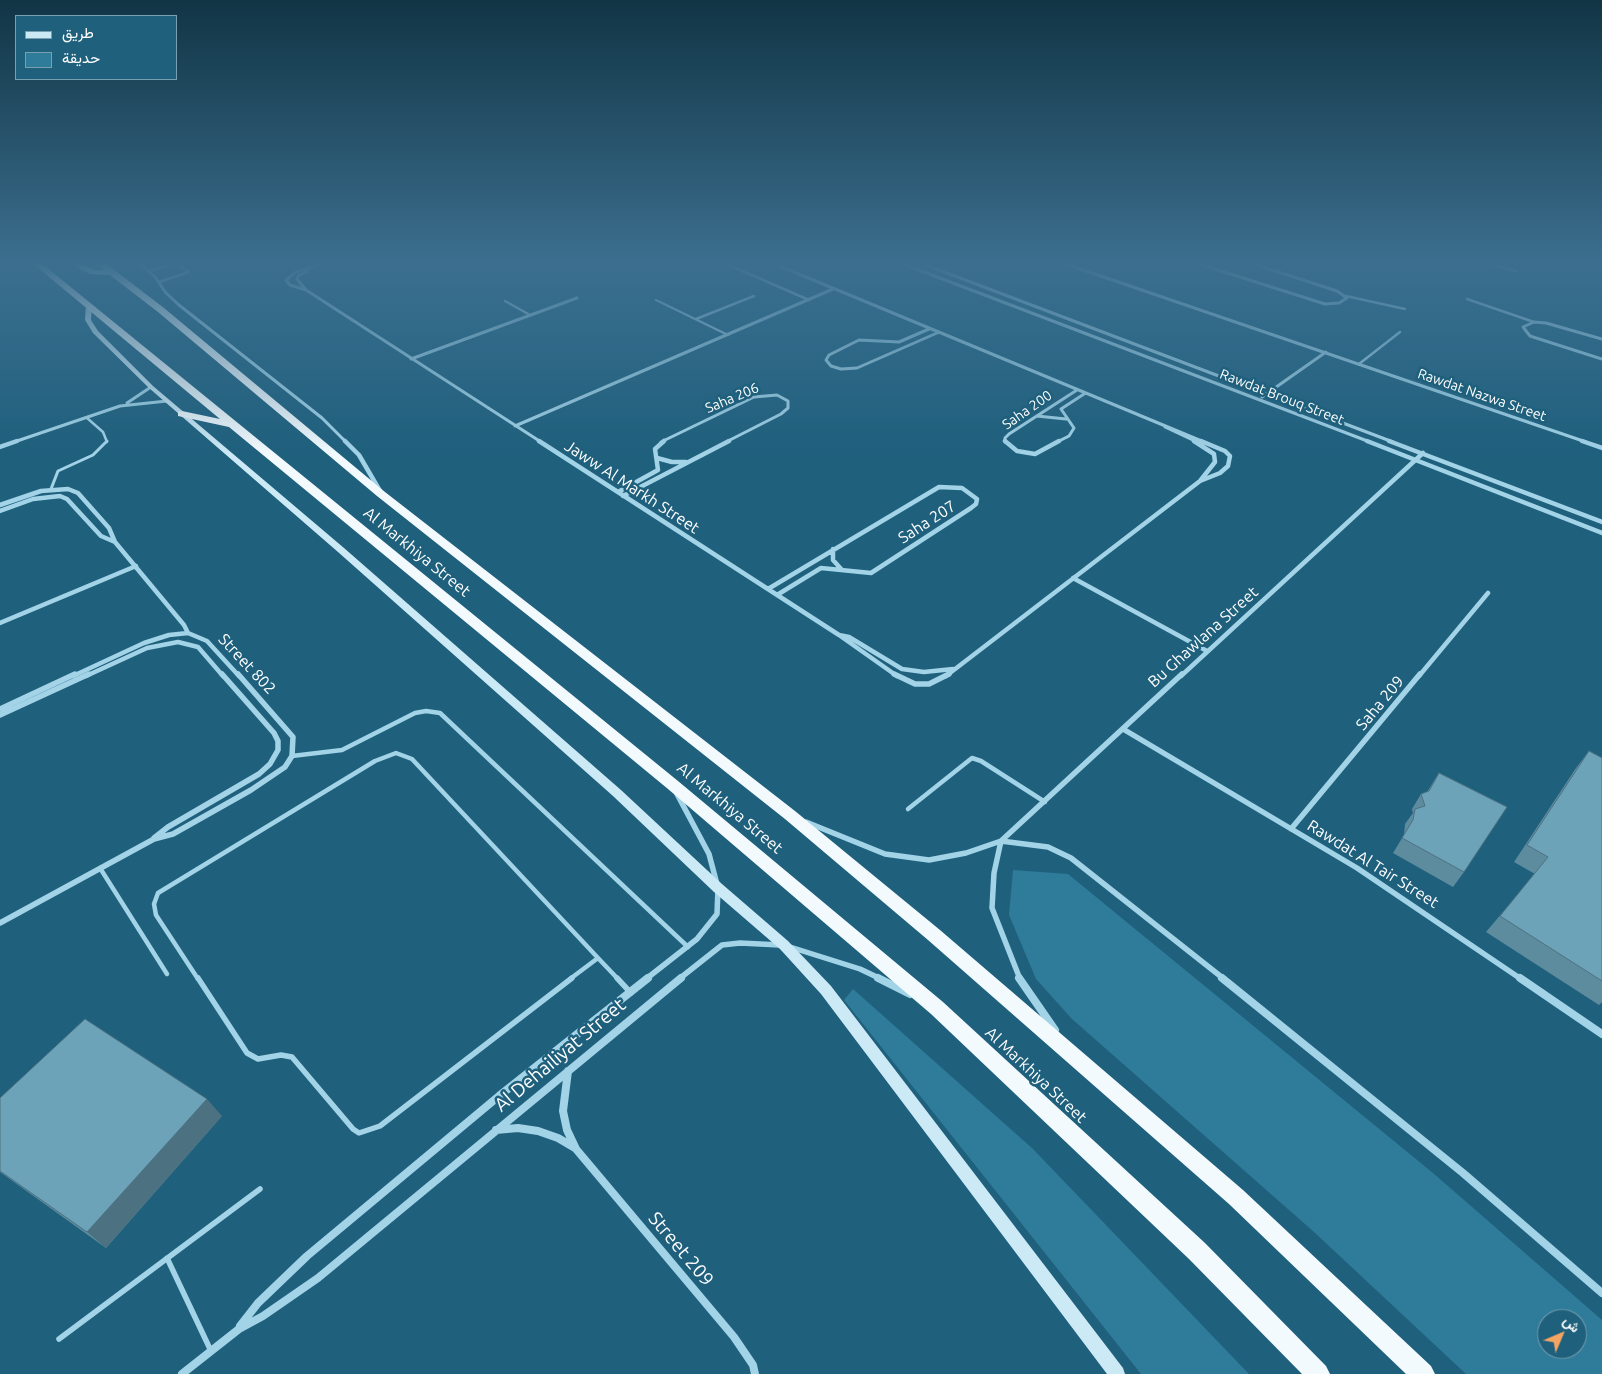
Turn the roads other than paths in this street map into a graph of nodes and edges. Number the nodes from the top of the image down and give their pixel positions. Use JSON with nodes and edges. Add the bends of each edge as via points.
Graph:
{"nodes":[{"id":1,"x":92,"y":326,"type":"edge"},
{"id":2,"x":114,"y":326,"type":"edge"},
{"id":3,"x":179,"y":326,"type":"edge"},
{"id":4,"x":206,"y":326,"type":"edge"},
{"id":5,"x":361,"y":326,"type":"edge"},
{"id":6,"x":500,"y":326,"type":"edge"},
{"id":7,"x":710,"y":326,"type":"edge"},
{"id":8,"x":749,"y":326,"type":"edge"},
{"id":9,"x":922,"y":326,"type":"edge"},
{"id":10,"x":1065,"y":326,"type":"edge"},
{"id":11,"x":1085,"y":326,"type":"edge"},
{"id":12,"x":1250,"y":326,"type":"edge"},
{"id":13,"x":1524,"y":326,"type":"edge"},
{"id":14,"x":1558,"y":326,"type":"edge"},
{"id":15,"x":929,"y":329,"type":"junction"},
{"id":16,"x":937,"y":332,"type":"junction"},
{"id":17,"x":1400,"y":332,"type":"dead end"},
{"id":18,"x":728,"y":335,"type":"junction"},
{"id":19,"x":1602,"y":339,"type":"edge"},
{"id":20,"x":885,"y":341,"type":"junction"},
{"id":21,"x":1326,"y":352,"type":"junction"},
{"id":22,"x":891,"y":353,"type":"junction"},
{"id":23,"x":411,"y":359,"type":"junction"},
{"id":24,"x":1602,"y":359,"type":"edge"},
{"id":25,"x":1359,"y":364,"type":"junction"},
{"id":26,"x":151,"y":387,"type":"junction"},
{"id":27,"x":1077,"y":390,"type":"junction"},
{"id":28,"x":1084,"y":394,"type":"junction"},
{"id":29,"x":1264,"y":395,"type":"junction"},
{"id":30,"x":1258,"y":400,"type":"junction"},
{"id":31,"x":167,"y":401,"type":"junction"},
{"id":32,"x":120,"y":406,"type":"junction"},
{"id":33,"x":182,"y":414,"type":"junction"},
{"id":34,"x":1037,"y":416,"type":"junction"},
{"id":35,"x":87,"y":418,"type":"junction"},
{"id":36,"x":1066,"y":419,"type":"junction"},
{"id":37,"x":231,"y":425,"type":"junction"},
{"id":38,"x":515,"y":426,"type":"junction"},
{"id":39,"x":1164,"y":427,"type":"junction"},
{"id":40,"x":0,"y":447,"type":"edge"},
{"id":41,"x":1602,"y":448,"type":"edge"},
{"id":42,"x":1423,"y":454,"type":"junction"},
{"id":43,"x":657,"y":458,"type":"junction"},
{"id":44,"x":1416,"y":460,"type":"junction"},
{"id":45,"x":690,"y":462,"type":"junction"},
{"id":46,"x":1200,"y":481,"type":"junction"},
{"id":47,"x":51,"y":489,"type":"junction"},
{"id":48,"x":618,"y":492,"type":"junction"},
{"id":49,"x":381,"y":494,"type":"junction"},
{"id":50,"x":623,"y":496,"type":"junction"},
{"id":51,"x":0,"y":505,"type":"edge"},
{"id":52,"x":0,"y":510,"type":"edge"},
{"id":53,"x":1602,"y":522,"type":"edge"},
{"id":54,"x":1602,"y":533,"type":"edge"},
{"id":55,"x":115,"y":542,"type":"junction"},
{"id":56,"x":833,"y":549,"type":"junction"},
{"id":57,"x":136,"y":566,"type":"junction"},
{"id":58,"x":842,"y":570,"type":"junction"},
{"id":59,"x":1072,"y":578,"type":"junction"},
{"id":60,"x":768,"y":589,"type":"junction"},
{"id":61,"x":1488,"y":593,"type":"dead end"},
{"id":62,"x":777,"y":595,"type":"junction"},
{"id":63,"x":0,"y":623,"type":"edge"},
{"id":64,"x":188,"y":633,"type":"junction"},
{"id":65,"x":839,"y":635,"type":"junction"},
{"id":66,"x":1207,"y":651,"type":"junction"},
{"id":67,"x":953,"y":669,"type":"junction"},
{"id":68,"x":0,"y":709,"type":"edge"},
{"id":69,"x":0,"y":715,"type":"edge"},
{"id":70,"x":1123,"y":728,"type":"junction"},
{"id":71,"x":292,"y":756,"type":"junction"},
{"id":72,"x":673,"y":785,"type":"junction"},
{"id":73,"x":1045,"y":802,"type":"junction"},
{"id":74,"x":908,"y":809,"type":"dead end"},
{"id":75,"x":790,"y":815,"type":"junction"},
{"id":76,"x":1291,"y":828,"type":"junction"},
{"id":77,"x":154,"y":839,"type":"junction"},
{"id":78,"x":1001,"y":840,"type":"junction"},
{"id":79,"x":100,"y":868,"type":"junction"},
{"id":80,"x":718,"y":888,"type":"junction"},
{"id":81,"x":0,"y":922,"type":"edge"},
{"id":82,"x":784,"y":945,"type":"junction"},
{"id":83,"x":688,"y":947,"type":"junction"},
{"id":84,"x":598,"y":958,"type":"junction"},
{"id":85,"x":167,"y":974,"type":"dead end"},
{"id":86,"x":631,"y":993,"type":"junction"},
{"id":87,"x":937,"y":1008,"type":"junction"},
{"id":88,"x":1602,"y":1034,"type":"edge"},
{"id":89,"x":1068,"y":1050,"type":"junction"},
{"id":90,"x":568,"y":1071,"type":"junction"},
{"id":91,"x":496,"y":1130,"type":"junction"},
{"id":92,"x":576,"y":1148,"type":"junction"},
{"id":93,"x":260,"y":1189,"type":"dead end"},
{"id":94,"x":167,"y":1258,"type":"junction"},
{"id":95,"x":1602,"y":1293,"type":"edge"},
{"id":96,"x":238,"y":1328,"type":"junction"},
{"id":97,"x":59,"y":1339,"type":"dead end"},
{"id":98,"x":211,"y":1350,"type":"junction"},
{"id":99,"x":182,"y":1374,"type":"edge"},
{"id":100,"x":755,"y":1374,"type":"edge"},
{"id":101,"x":1117,"y":1374,"type":"edge"},
{"id":102,"x":1318,"y":1374,"type":"edge"},
{"id":103,"x":1423,"y":1374,"type":"edge"}],
"edges":[{"from":1,"to":26,"type":"main road"},
{"from":2,"to":37,"type":"highway","name":"Al Markhiya Street"},
{"from":3,"to":49,"type":"highway","name":"Al Markhiya Street"},
{"from":4,"to":49,"type":"street","name":"Al Markhiya Street","via":[[322,418],[358,455]]},
{"from":5,"to":23,"type":"street","name":"Jaww Al Markh Street"},
{"from":6,"to":23,"type":"street"},
{"from":7,"to":18,"type":"lane"},
{"from":8,"to":18,"type":"street"},
{"from":9,"to":15,"type":"street","name":"Jaww Al Markh Street"},
{"from":10,"to":30,"type":"street","name":"Rawdat Brouq Street"},
{"from":11,"to":29,"type":"street","name":"Rawdat Brouq Street"},
{"from":12,"to":21,"type":"street","name":"Rawdat Nazwa Street"},
{"from":13,"to":24,"type":"street","via":[[1524,331],[1530,336]]},
{"from":14,"to":19,"type":"street"},
{"from":15,"to":16,"type":"street","name":"Jaww Al Markh Street"},
{"from":15,"to":20,"type":"street","via":[[905,340]]},
{"from":16,"to":22,"type":"street"},
{"from":16,"to":27,"type":"street","name":"Jaww Al Markh Street"},
{"from":17,"to":25,"type":"lane"},
{"from":18,"to":38,"type":"street"},
{"from":20,"to":22,"type":"street","via":[[891,346]]},
{"from":20,"to":22,"type":"street","via":[[859,340],[829,355],[826,360],[835,368],[851,369]]},
{"from":21,"to":25,"type":"street","name":"Rawdat Nazwa Street"},
{"from":21,"to":29,"type":"street"},
{"from":23,"to":38,"type":"street","name":"Jaww Al Markh Street"},
{"from":25,"to":41,"type":"street","name":"Rawdat Nazwa Street"},
{"from":26,"to":31,"type":"main road"},
{"from":26,"to":32,"type":"street"},
{"from":27,"to":28,"type":"street","name":"Jaww Al Markh Street"},
{"from":27,"to":34,"type":"street","name":"Saha 200"},
{"from":28,"to":36,"type":"street","name":"Saha 200","via":[[1062,406],[1061,412]]},
{"from":28,"to":39,"type":"street","name":"Jaww Al Markh Street"},
{"from":29,"to":30,"type":"street"},
{"from":29,"to":42,"type":"street","name":"Rawdat Brouq Street"},
{"from":30,"to":44,"type":"street","name":"Rawdat Brouq Street"},
{"from":31,"to":32,"type":"street"},
{"from":31,"to":33,"type":"main road"},
{"from":32,"to":35,"type":"street"},
{"from":33,"to":37,"type":"highway"},
{"from":33,"to":80,"type":"main road","via":[[617,793]]},
{"from":34,"to":36,"type":"street"},
{"from":34,"to":36,"type":"street","name":"Saha 200","via":[[1005,438],[1005,442],[1027,454],[1041,452],[1072,432],[1074,428]]},
{"from":35,"to":40,"type":"street"},
{"from":35,"to":47,"type":"lane","via":[[103,432],[107,442],[100,451],[58,471]]},
{"from":37,"to":72,"type":"highway","name":"Al Markhiya Street"},
{"from":38,"to":48,"type":"street","name":"Jaww Al Markh Street"},
{"from":39,"to":46,"type":"street","name":"Jaww Al Markh Street","via":[[1214,454],[1215,462]]},
{"from":39,"to":46,"type":"street","name":"Jaww Al Markh Street","via":[[1209,443],[1230,456],[1228,466],[1220,473]]},
{"from":42,"to":44,"type":"street","name":"Bu Ghawlana Street"},
{"from":42,"to":53,"type":"street","name":"Rawdat Brouq Street"},
{"from":43,"to":45,"type":"street"},
{"from":43,"to":45,"type":"street","name":"Saha 206","via":[[654,449],[660,442],[754,398],[769,395],[788,401],[788,408],[781,414]]},
{"from":43,"to":48,"type":"street","name":"Saha 206","via":[[659,466],[655,473]]},
{"from":44,"to":54,"type":"street","name":"Rawdat Brouq Street"},
{"from":44,"to":66,"type":"street","name":"Bu Ghawlana Street"},
{"from":45,"to":50,"type":"street","name":"Saha 206"},
{"from":46,"to":59,"type":"street","name":"Jaww Al Markh Street"},
{"from":47,"to":51,"type":"street"},
{"from":47,"to":55,"type":"street","via":[[78,493],[109,528]]},
{"from":48,"to":50,"type":"street","name":"Jaww Al Markh Street"},
{"from":49,"to":75,"type":"highway","name":"Al Markhiya Street"},
{"from":50,"to":60,"type":"street","name":"Jaww Al Markh Street"},
{"from":52,"to":55,"type":"street","via":[[42,497],[60,496],[67,499],[102,536]]},
{"from":55,"to":57,"type":"street"},
{"from":56,"to":58,"type":"street","via":[[833,560]]},
{"from":56,"to":58,"type":"street","name":"Saha 207","via":[[939,487],[962,488],[977,499],[971,508],[872,573]]},
{"from":56,"to":60,"type":"street","name":"Saha 207"},
{"from":57,"to":63,"type":"street"},
{"from":57,"to":64,"type":"street"},
{"from":58,"to":62,"type":"street","name":"Saha 207","via":[[816,570]]},
{"from":59,"to":66,"type":"street"},
{"from":59,"to":67,"type":"street","name":"Jaww Al Markh Street"},
{"from":60,"to":62,"type":"street","name":"Jaww Al Markh Street"},
{"from":61,"to":76,"type":"street","name":"Saha 209"},
{"from":62,"to":65,"type":"street","name":"Jaww Al Markh Street"},
{"from":64,"to":68,"type":"street","via":[[169,635],[144,644]]},
{"from":64,"to":71,"type":"street","name":"Street 802","via":[[208,641],[287,728],[293,737]]},
{"from":65,"to":67,"type":"street","name":"Jaww Al Markh Street","via":[[849,637],[902,669],[924,672]]},
{"from":65,"to":67,"type":"street","name":"Jaww Al Markh Street","via":[[907,681],[929,684],[944,678]]},
{"from":66,"to":70,"type":"street","name":"Bu Ghawlana Street"},
{"from":69,"to":77,"type":"street","name":"Street 802","via":[[147,648],[178,642],[198,647],[274,733],[278,750],[259,774],[168,826]]},
{"from":70,"to":73,"type":"street","name":"Bu Ghawlana Street"},
{"from":70,"to":76,"type":"street","name":"Rawdat Al Tair Street"},
{"from":71,"to":77,"type":"street","name":"Street 802","via":[[285,767],[251,790],[173,834]]},
{"from":71,"to":83,"type":"lane","via":[[342,750],[415,713],[440,713]]},
{"from":72,"to":80,"type":"street","name":"Al Dehailiyat Street","via":[[709,854]]},
{"from":72,"to":87,"type":"highway","name":"Al Markhiya Street"},
{"from":73,"to":74,"type":"lane","via":[[981,760],[972,758]]},
{"from":73,"to":78,"type":"street","name":"Bu Ghawlana Street"},
{"from":75,"to":78,"type":"street","name":"Bu Ghawlana Street","via":[[885,854],[929,860],[958,856]]},
{"from":75,"to":89,"type":"highway","name":"Al Markhiya Street"},
{"from":76,"to":88,"type":"street","name":"Rawdat Al Tair Street","via":[[1425,913]]},
{"from":77,"to":79,"type":"street","name":"Street 802"},
{"from":78,"to":89,"type":"street","via":[[994,873],[992,908],[1017,975]]},
{"from":78,"to":95,"type":"street","via":[[1048,847],[1072,858],[1462,1172]]},
{"from":79,"to":81,"type":"street","name":"Street 802"},
{"from":79,"to":85,"type":"lane"},
{"from":80,"to":82,"type":"main road"},
{"from":80,"to":83,"type":"street","name":"Al Dehailiyat Street","via":[[718,914]]},
{"from":82,"to":87,"type":"street","name":"Al Dehailiyat Street","via":[[860,970]]},
{"from":82,"to":90,"type":"street","name":"Al Dehailiyat Street","via":[[740,943],[722,946]]},
{"from":82,"to":101,"type":"main road","via":[[826,990]]},
{"from":83,"to":86,"type":"street","name":"Al Dehailiyat Street"},
{"from":84,"to":84,"type":"lane","via":[[412,759],[396,753],[375,761],[167,886],[158,893],[154,904],[156,915],[247,1054],[258,1059],[281,1055],[292,1057],[359,1133],[380,1126]]},
{"from":84,"to":86,"type":"lane"},
{"from":86,"to":96,"type":"street","name":"Al Dehailiyat Street","via":[[499,1096],[307,1256],[258,1303]]},
{"from":87,"to":102,"type":"highway","name":"Al Markhiya Street","via":[[1197,1252]]},
{"from":89,"to":103,"type":"highway","name":"Al Markhiya Street","via":[[1236,1197]]},
{"from":90,"to":91,"type":"street","name":"Al Dehailiyat Street"},
{"from":90,"to":92,"type":"street","name":"Street 209","via":[[563,1111],[567,1130]]},
{"from":91,"to":92,"type":"street","name":"Street 209","via":[[518,1128],[538,1131]]},
{"from":91,"to":96,"type":"street","name":"Al Dehailiyat Street","via":[[318,1278],[263,1316]]},
{"from":92,"to":100,"type":"street","name":"Street 209","via":[[734,1336],[753,1365]]},
{"from":93,"to":94,"type":"lane"},
{"from":94,"to":97,"type":"lane"},
{"from":94,"to":98,"type":"lane"},
{"from":96,"to":98,"type":"street","name":"Al Dehailiyat Street"},
{"from":98,"to":99,"type":"street","name":"Al Dehailiyat Street"}]}
